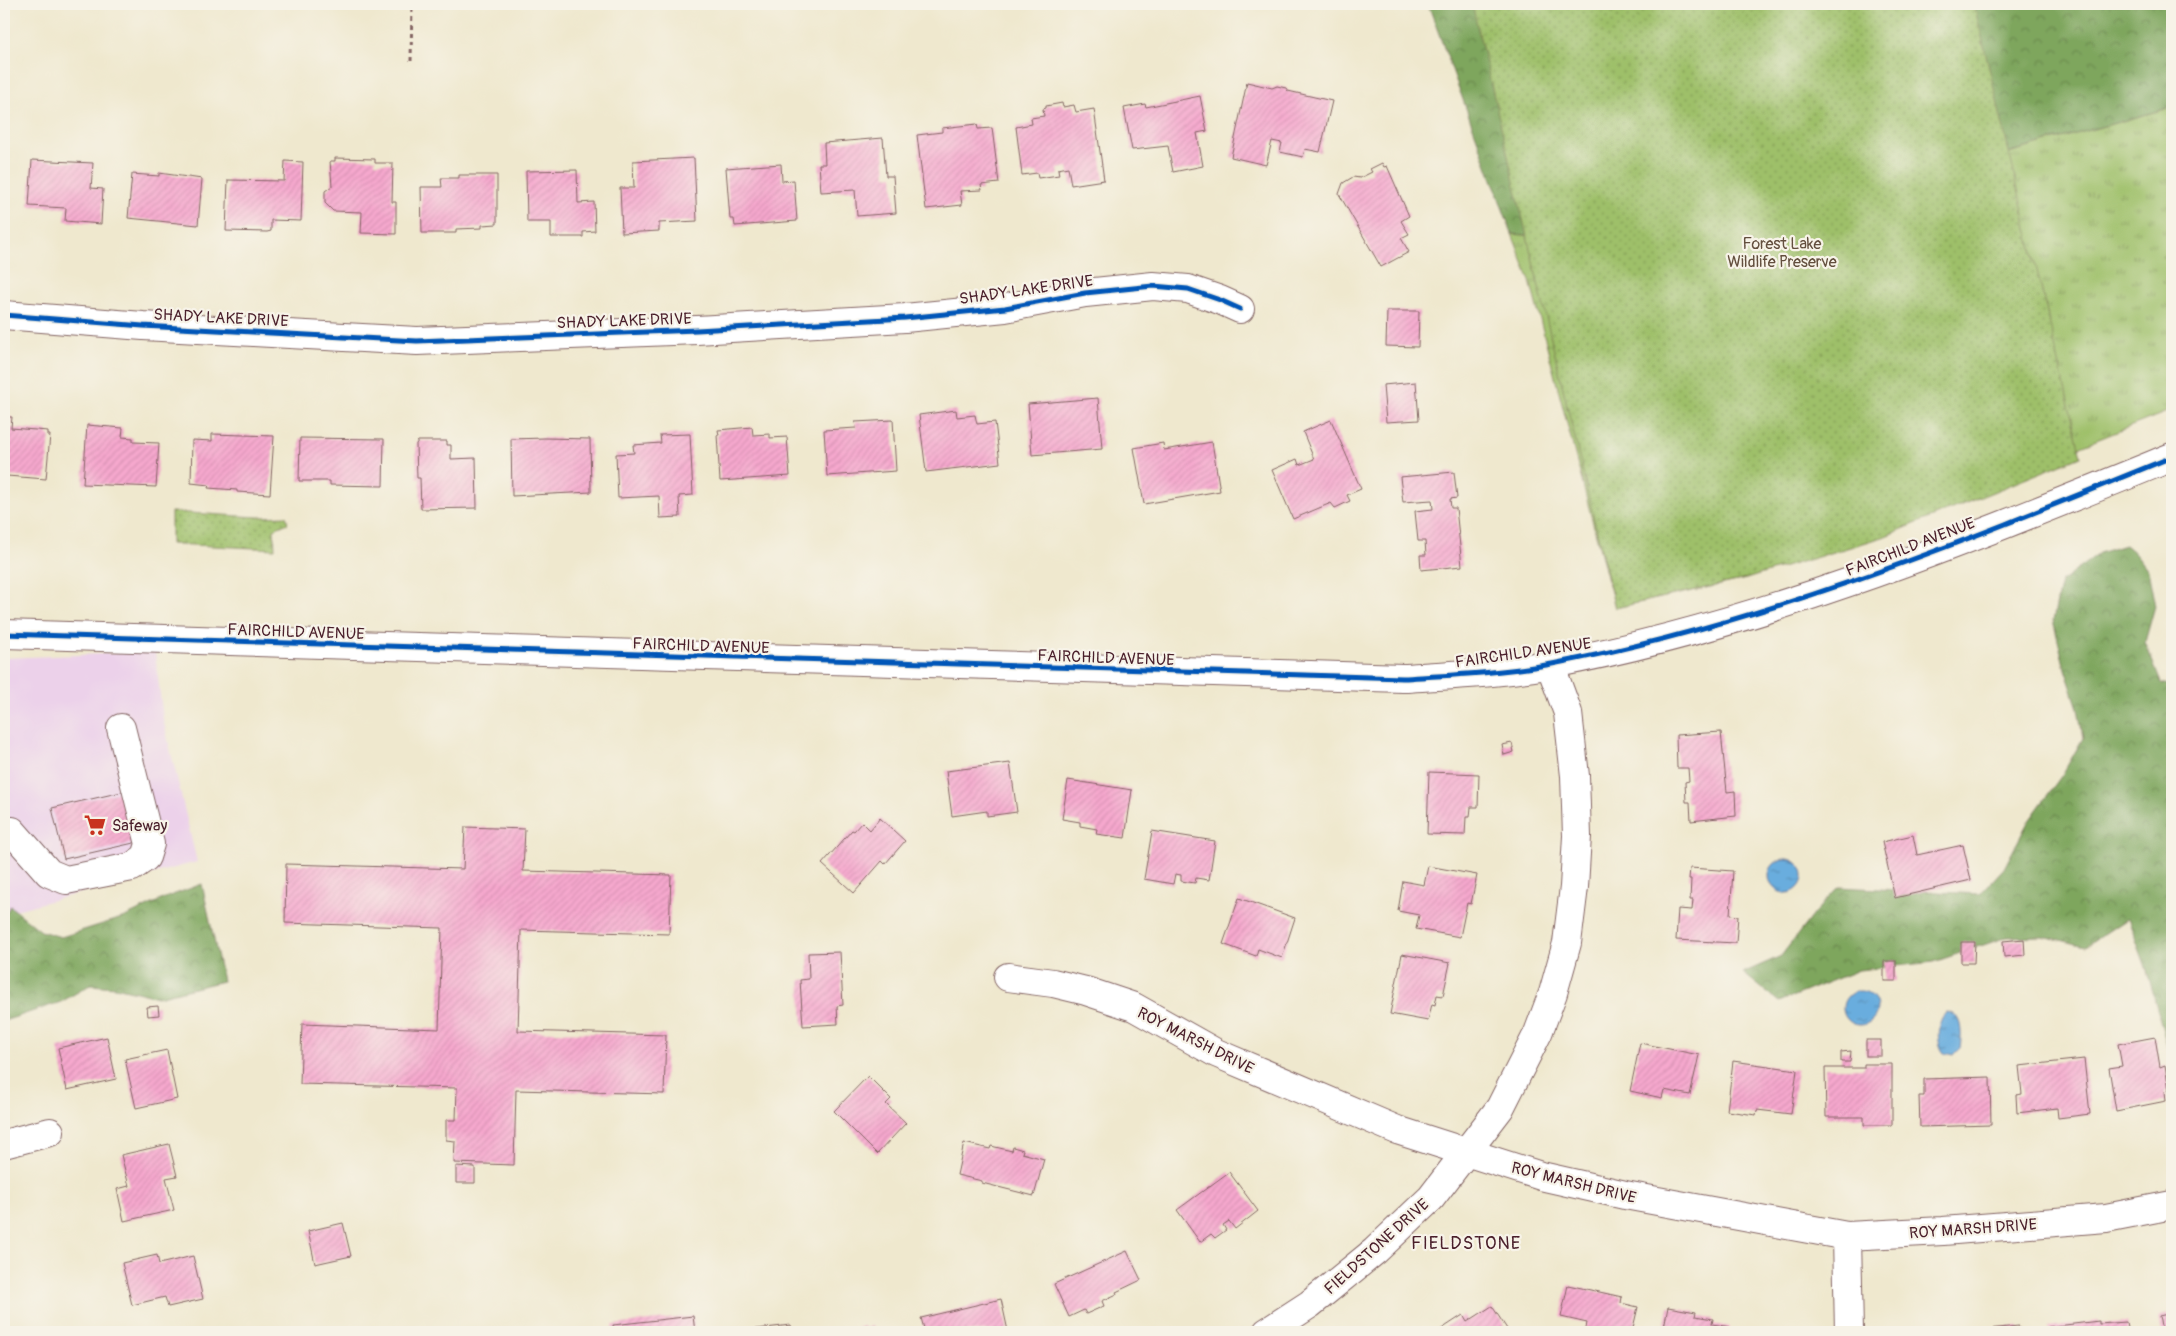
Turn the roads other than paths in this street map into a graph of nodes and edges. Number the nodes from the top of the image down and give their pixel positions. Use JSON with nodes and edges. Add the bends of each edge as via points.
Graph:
{"nodes":[{"id":1,"x":1240,"y":309,"type":"dead end"},
{"id":2,"x":4,"y":315,"type":"edge"},
{"id":3,"x":2172,"y":456,"type":"edge"},
{"id":4,"x":4,"y":634,"type":"edge"},
{"id":5,"x":1550,"y":664,"type":"junction"},
{"id":6,"x":121,"y":728,"type":"dead end"},
{"id":7,"x":12,"y":831,"type":"dead end"},
{"id":8,"x":1008,"y":977,"type":"dead end"},
{"id":9,"x":50,"y":1132,"type":"dead end"},
{"id":10,"x":4,"y":1144,"type":"edge"},
{"id":11,"x":1466,"y":1152,"type":"junction"},
{"id":12,"x":2172,"y":1205,"type":"edge"},
{"id":13,"x":1847,"y":1236,"type":"junction"},
{"id":14,"x":1268,"y":1332,"type":"edge"},
{"id":15,"x":1849,"y":1332,"type":"edge"}],
"edges":[{"from":1,"to":2,"type":"street","name":"SHADY LAKE DRIVE","via":[[1188,289],[1153,286],[1085,293],[1005,308],[905,318],[417,341]]},
{"from":3,"to":5,"type":"street","name":"FAIRCHILD AVENUE","via":[[1890,569],[1834,588],[1712,626]]},
{"from":4,"to":5,"type":"street","name":"FAIRCHILD AVENUE","via":[[1403,678],[1498,672]]},
{"from":5,"to":11,"type":"street","name":"FIELDSTONE DRIVE","via":[[1568,713],[1575,776],[1577,836],[1567,943],[1538,1033],[1500,1108]]},
{"from":6,"to":7,"type":"street","via":[[150,844],[146,858],[132,867],[66,880],[49,873]]},
{"from":8,"to":11,"type":"street","name":"ROY MARSH DRIVE","via":[[1070,987],[1134,1007],[1216,1053],[1397,1130]]},
{"from":9,"to":10,"type":"street"},
{"from":11,"to":13,"type":"street","name":"ROY MARSH DRIVE","via":[[1541,1176],[1625,1195]]},
{"from":11,"to":14,"type":"street","name":"FIELDSTONE DRIVE","via":[[1431,1198],[1375,1251],[1310,1304]]},
{"from":12,"to":13,"type":"street","name":"ROY MARSH DRIVE","via":[[2106,1218],[1943,1232]]},
{"from":13,"to":15,"type":"street"}]}
